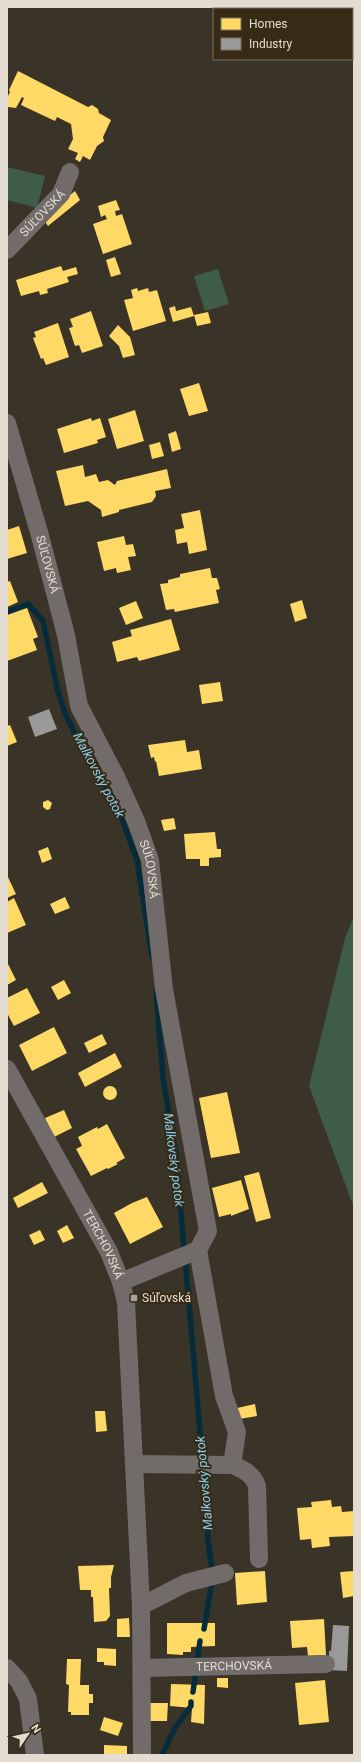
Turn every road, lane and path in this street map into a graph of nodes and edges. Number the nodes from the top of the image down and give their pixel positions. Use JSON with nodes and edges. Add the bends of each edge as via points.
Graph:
{"nodes":[{"id":1,"x":70,"y":172,"type":"dead end"},
{"id":2,"x":7,"y":250,"type":"edge"},
{"id":3,"x":7,"y":423,"type":"edge"},
{"id":4,"x":7,"y":1069,"type":"edge"},
{"id":5,"x":198,"y":1250,"type":"junction"},
{"id":6,"x":121,"y":1282,"type":"junction"},
{"id":7,"x":134,"y":1464,"type":"junction"},
{"id":8,"x":224,"y":1464,"type":"junction"},
{"id":9,"x":259,"y":1559,"type":"dead end"},
{"id":10,"x":225,"y":1573,"type":"dead end"},
{"id":11,"x":141,"y":1606,"type":"junction"},
{"id":12,"x":326,"y":1664,"type":"dead end"},
{"id":13,"x":7,"y":1668,"type":"edge"},
{"id":14,"x":142,"y":1668,"type":"junction"},
{"id":15,"x":35,"y":1755,"type":"edge"},
{"id":16,"x":142,"y":1755,"type":"edge"}],
"edges":[{"from":1,"to":2,"type":"street","name":"SÚĽOVSKÁ","via":[[61,194]]},
{"from":3,"to":5,"type":"street","name":"SÚĽOVSKÁ","via":[[66,635],[79,706],[116,777],[150,860],[164,989],[208,1231]]},
{"from":4,"to":6,"type":"street","name":"TERCHOVSKÁ","via":[[109,1252]]},
{"from":5,"to":6,"type":"street"},
{"from":5,"to":8,"type":"street","via":[[224,1396],[237,1432]]},
{"from":6,"to":7,"type":"street","name":"TERCHOVSKÁ","via":[[126,1302]]},
{"from":7,"to":8,"type":"street"},
{"from":7,"to":11,"type":"street","name":"TERCHOVSKÁ"},
{"from":8,"to":9,"type":"street","via":[[244,1470],[255,1480]]},
{"from":10,"to":11,"type":"street","via":[[186,1583]]},
{"from":11,"to":14,"type":"street","name":"TERCHOVSKÁ"},
{"from":12,"to":14,"type":"street","name":"TERCHOVSKÁ"},
{"from":13,"to":15,"type":"street","via":[[19,1681],[28,1699]]},
{"from":14,"to":16,"type":"street","name":"TERCHOVSKÁ"}]}
